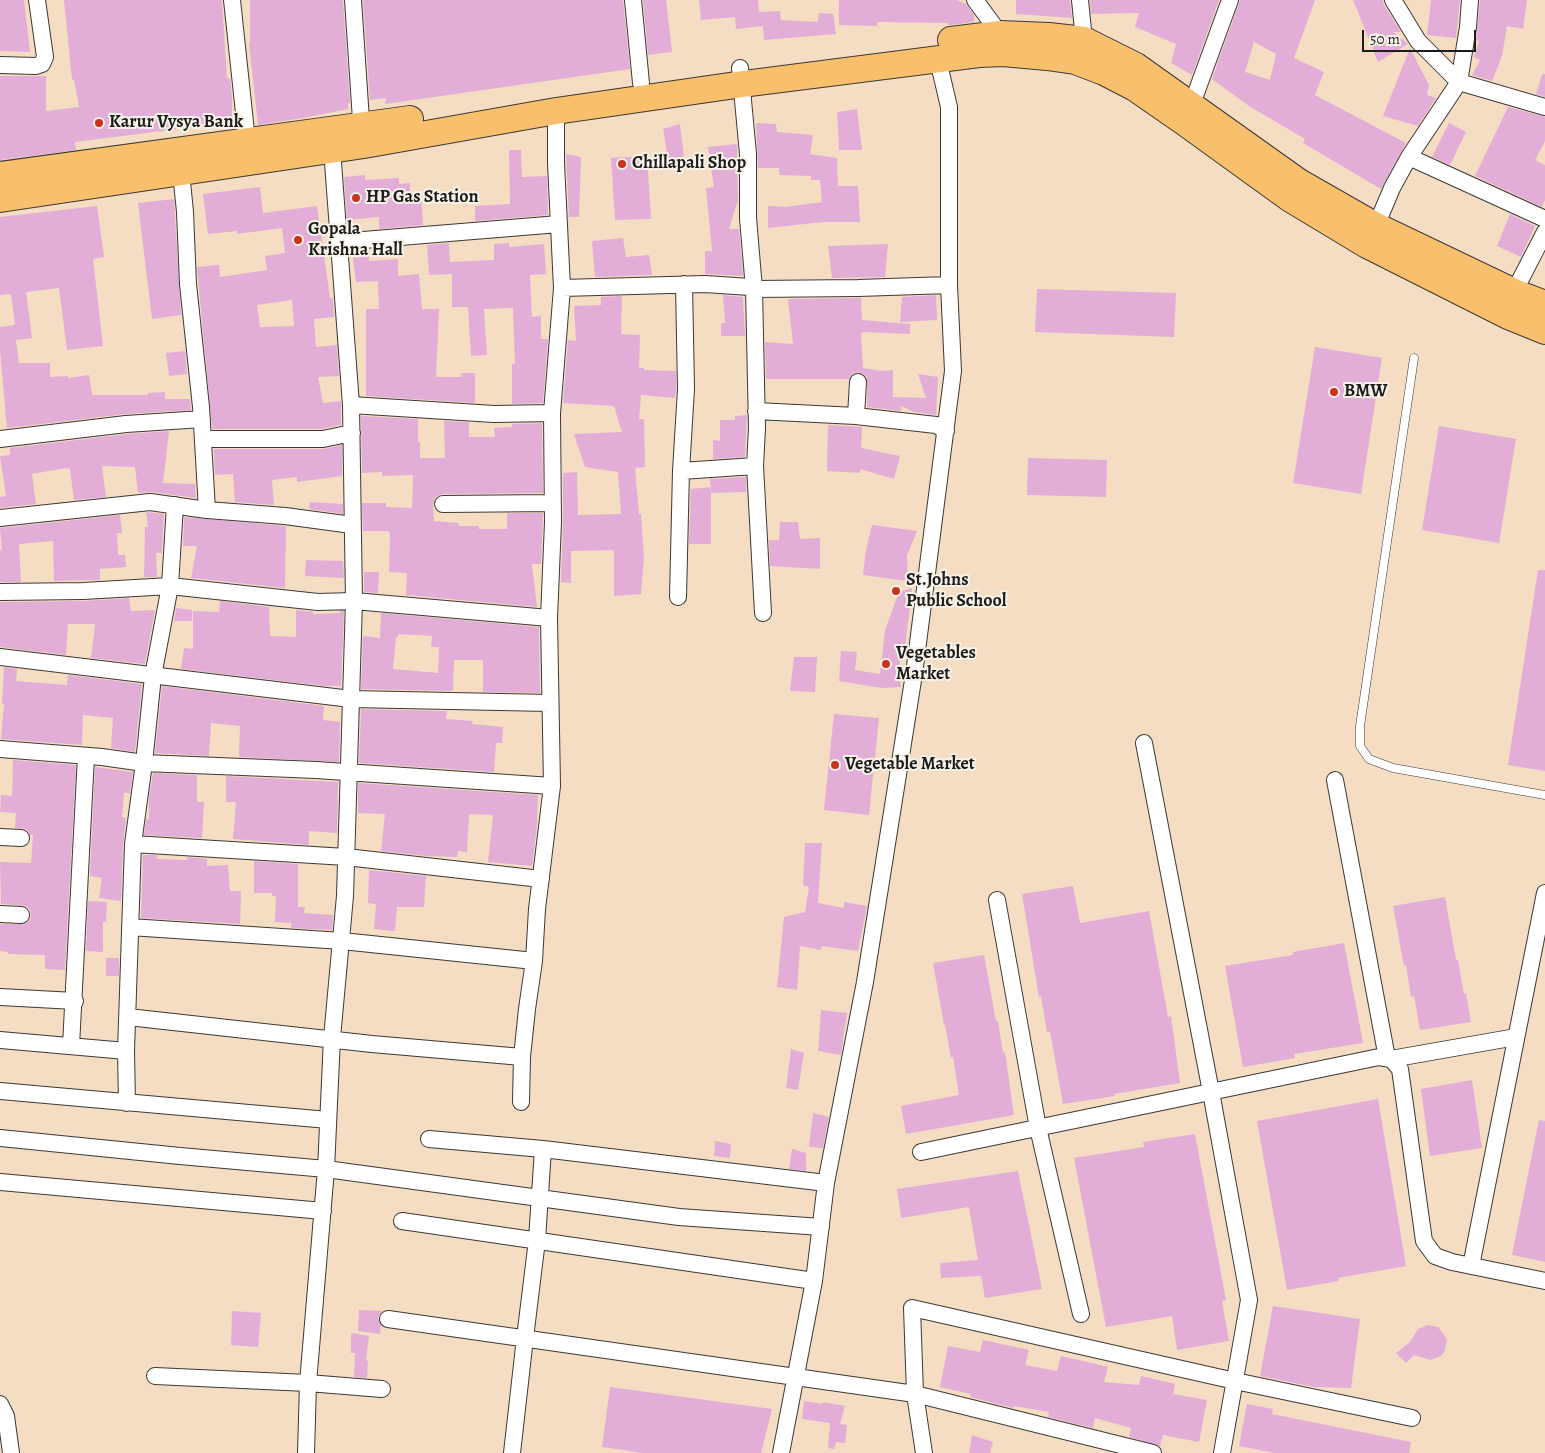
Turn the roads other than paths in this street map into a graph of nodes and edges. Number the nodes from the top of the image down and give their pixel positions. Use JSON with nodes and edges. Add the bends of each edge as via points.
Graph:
{"nodes":[{"id":1,"x":37,"y":0,"type":"edge"},
{"id":2,"x":232,"y":0,"type":"edge"},
{"id":3,"x":352,"y":0,"type":"edge"},
{"id":4,"x":633,"y":0,"type":"edge"},
{"id":5,"x":975,"y":0,"type":"edge"},
{"id":6,"x":1080,"y":0,"type":"edge"},
{"id":7,"x":1230,"y":0,"type":"edge"},
{"id":8,"x":1393,"y":0,"type":"edge"},
{"id":9,"x":1470,"y":0,"type":"edge"},
{"id":10,"x":1084,"y":40,"type":"junction"},
{"id":11,"x":1002,"y":44,"type":"junction"},
{"id":12,"x":938,"y":60,"type":"junction"},
{"id":13,"x":0,"y":65,"type":"edge"},
{"id":14,"x":741,"y":76,"type":"junction"},
{"id":15,"x":1459,"y":82,"type":"junction"},
{"id":16,"x":641,"y":83,"type":"junction"},
{"id":17,"x":1192,"y":104,"type":"junction"},
{"id":18,"x":1545,"y":107,"type":"edge"},
{"id":19,"x":556,"y":111,"type":"junction"},
{"id":20,"x":362,"y":135,"type":"junction"},
{"id":21,"x":246,"y":141,"type":"junction"},
{"id":22,"x":332,"y":149,"type":"junction"},
{"id":23,"x":1409,"y":157,"type":"junction"},
{"id":24,"x":181,"y":172,"type":"junction"},
{"id":25,"x":0,"y":175,"type":"edge"},
{"id":26,"x":0,"y":199,"type":"edge"},
{"id":27,"x":1545,"y":219,"type":"edge"},
{"id":28,"x":559,"y":224,"type":"junction"},
{"id":29,"x":1376,"y":226,"type":"junction"},
{"id":30,"x":1545,"y":232,"type":"edge"},
{"id":31,"x":339,"y":242,"type":"junction"},
{"id":32,"x":684,"y":284,"type":"junction"},
{"id":33,"x":949,"y":285,"type":"junction"},
{"id":34,"x":562,"y":288,"type":"junction"},
{"id":35,"x":754,"y":290,"type":"junction"},
{"id":36,"x":1514,"y":292,"type":"junction"},
{"id":37,"x":1545,"y":304,"type":"edge"},
{"id":38,"x":1545,"y":331,"type":"edge"},
{"id":39,"x":1414,"y":358,"type":"dead end"},
{"id":40,"x":858,"y":382,"type":"dead end"},
{"id":41,"x":351,"y":405,"type":"junction"},
{"id":42,"x":756,"y":411,"type":"junction"},
{"id":43,"x":552,"y":413,"type":"junction"},
{"id":44,"x":856,"y":416,"type":"junction"},
{"id":45,"x":202,"y":420,"type":"junction"},
{"id":46,"x":946,"y":430,"type":"junction"},
{"id":47,"x":352,"y":433,"type":"junction"},
{"id":48,"x":203,"y":438,"type":"junction"},
{"id":49,"x":0,"y":439,"type":"edge"},
{"id":50,"x":755,"y":466,"type":"junction"},
{"id":51,"x":681,"y":471,"type":"junction"},
{"id":52,"x":552,"y":503,"type":"junction"},
{"id":53,"x":443,"y":504,"type":"dead end"},
{"id":54,"x":175,"y":505,"type":"junction"},
{"id":55,"x":207,"y":510,"type":"junction"},
{"id":56,"x":0,"y":518,"type":"edge"},
{"id":57,"x":352,"y":525,"type":"junction"},
{"id":58,"x":170,"y":586,"type":"junction"},
{"id":59,"x":0,"y":592,"type":"edge"},
{"id":60,"x":678,"y":597,"type":"dead end"},
{"id":61,"x":354,"y":601,"type":"junction"},
{"id":62,"x":763,"y":613,"type":"dead end"},
{"id":63,"x":549,"y":618,"type":"junction"},
{"id":64,"x":0,"y":658,"type":"edge"},
{"id":65,"x":153,"y":676,"type":"junction"},
{"id":66,"x":351,"y":698,"type":"junction"},
{"id":67,"x":550,"y":704,"type":"junction"},
{"id":68,"x":1144,"y":743,"type":"dead end"},
{"id":69,"x":0,"y":749,"type":"edge"},
{"id":70,"x":86,"y":756,"type":"junction"},
{"id":71,"x":144,"y":763,"type":"junction"},
{"id":72,"x":348,"y":772,"type":"junction"},
{"id":73,"x":1335,"y":780,"type":"dead end"},
{"id":74,"x":552,"y":786,"type":"junction"},
{"id":75,"x":1545,"y":795,"type":"edge"},
{"id":76,"x":0,"y":837,"type":"edge"},
{"id":77,"x":21,"y":838,"type":"dead end"},
{"id":78,"x":133,"y":844,"type":"junction"},
{"id":79,"x":346,"y":856,"type":"junction"},
{"id":80,"x":541,"y":879,"type":"junction"},
{"id":81,"x":1545,"y":893,"type":"edge"},
{"id":82,"x":997,"y":900,"type":"dead end"},
{"id":83,"x":0,"y":914,"type":"edge"},
{"id":84,"x":21,"y":915,"type":"dead end"},
{"id":85,"x":130,"y":927,"type":"junction"},
{"id":86,"x":342,"y":941,"type":"junction"},
{"id":87,"x":534,"y":961,"type":"junction"},
{"id":88,"x":0,"y":997,"type":"edge"},
{"id":89,"x":75,"y":1001,"type":"junction"},
{"id":90,"x":128,"y":1016,"type":"junction"},
{"id":91,"x":1516,"y":1037,"type":"junction"},
{"id":92,"x":332,"y":1038,"type":"junction"},
{"id":93,"x":0,"y":1040,"type":"edge"},
{"id":94,"x":71,"y":1046,"type":"junction"},
{"id":95,"x":126,"y":1051,"type":"junction"},
{"id":96,"x":522,"y":1057,"type":"junction"},
{"id":97,"x":1389,"y":1058,"type":"junction"},
{"id":98,"x":0,"y":1091,"type":"edge"},
{"id":99,"x":1211,"y":1092,"type":"junction"},
{"id":100,"x":521,"y":1102,"type":"dead end"},
{"id":101,"x":127,"y":1103,"type":"junction"},
{"id":102,"x":328,"y":1120,"type":"junction"},
{"id":103,"x":1038,"y":1128,"type":"junction"},
{"id":104,"x":0,"y":1138,"type":"edge"},
{"id":105,"x":429,"y":1139,"type":"dead end"},
{"id":106,"x":544,"y":1149,"type":"junction"},
{"id":107,"x":921,"y":1152,"type":"dead end"},
{"id":108,"x":326,"y":1169,"type":"junction"},
{"id":109,"x":0,"y":1182,"type":"edge"},
{"id":110,"x":826,"y":1183,"type":"junction"},
{"id":111,"x":541,"y":1197,"type":"junction"},
{"id":112,"x":323,"y":1211,"type":"junction"},
{"id":113,"x":402,"y":1221,"type":"dead end"},
{"id":114,"x":821,"y":1227,"type":"junction"},
{"id":115,"x":538,"y":1240,"type":"junction"},
{"id":116,"x":1471,"y":1266,"type":"junction"},
{"id":117,"x":814,"y":1281,"type":"junction"},
{"id":118,"x":1545,"y":1281,"type":"edge"},
{"id":119,"x":1081,"y":1314,"type":"dead end"},
{"id":120,"x":388,"y":1319,"type":"dead end"},
{"id":121,"x":525,"y":1338,"type":"junction"},
{"id":122,"x":154,"y":1376,"type":"dead end"},
{"id":123,"x":795,"y":1378,"type":"junction"},
{"id":124,"x":1235,"y":1381,"type":"junction"},
{"id":125,"x":308,"y":1383,"type":"junction"},
{"id":126,"x":382,"y":1389,"type":"dead end"},
{"id":127,"x":915,"y":1394,"type":"junction"},
{"id":128,"x":0,"y":1404,"type":"edge"},
{"id":129,"x":1412,"y":1418,"type":"dead end"},
{"id":130,"x":11,"y":1453,"type":"edge"},
{"id":131,"x":306,"y":1453,"type":"edge"},
{"id":132,"x":512,"y":1453,"type":"edge"},
{"id":133,"x":781,"y":1453,"type":"edge"},
{"id":134,"x":924,"y":1453,"type":"edge"},
{"id":135,"x":1153,"y":1453,"type":"edge"},
{"id":136,"x":1222,"y":1453,"type":"edge"}],
"edges":[{"from":1,"to":13,"type":"street","via":[[44,57],[42,64]]},
{"from":2,"to":21,"type":"street"},
{"from":3,"to":20,"type":"street"},
{"from":4,"to":16,"type":"street"},
{"from":5,"to":11,"type":"street"},
{"from":6,"to":10,"type":"street"},
{"from":7,"to":17,"type":"street"},
{"from":8,"to":15,"type":"street","via":[[1418,41]]},
{"from":9,"to":15,"type":"street"},
{"from":10,"to":11,"type":"main road","via":[[1049,36]]},
{"from":10,"to":17,"type":"main road","via":[[1136,66]]},
{"from":11,"to":12,"type":"main road","via":[[978,54]]},
{"from":11,"to":14,"type":"main road"},
{"from":11,"to":38,"type":"main road","via":[[1075,61],[1135,88],[1290,198],[1359,240],[1508,316]]},
{"from":12,"to":14,"type":"main road"},
{"from":12,"to":33,"type":"street","via":[[948,108]]},
{"from":14,"to":16,"type":"main road"},
{"from":14,"to":19,"type":"main road"},
{"from":14,"to":35,"type":"street"},
{"from":15,"to":18,"type":"street"},
{"from":15,"to":23,"type":"street"},
{"from":16,"to":20,"type":"main road"},
{"from":17,"to":29,"type":"main road","via":[[1299,182]]},
{"from":19,"to":20,"type":"main road"},
{"from":19,"to":28,"type":"street"},
{"from":20,"to":21,"type":"main road"},
{"from":20,"to":22,"type":"main road"},
{"from":21,"to":25,"type":"main road"},
{"from":22,"to":24,"type":"main road"},
{"from":22,"to":31,"type":"street"},
{"from":23,"to":27,"type":"street"},
{"from":23,"to":29,"type":"street"},
{"from":24,"to":26,"type":"main road"},
{"from":24,"to":45,"type":"street"},
{"from":28,"to":31,"type":"street"},
{"from":28,"to":34,"type":"street"},
{"from":29,"to":36,"type":"main road"},
{"from":30,"to":36,"type":"street"},
{"from":31,"to":41,"type":"street"},
{"from":32,"to":34,"type":"street"},
{"from":32,"to":35,"type":"street","via":[[750,286]]},
{"from":32,"to":51,"type":"street","via":[[686,390]]},
{"from":33,"to":35,"type":"street"},
{"from":33,"to":46,"type":"street","via":[[953,371]]},
{"from":34,"to":43,"type":"street"},
{"from":35,"to":42,"type":"street"},
{"from":36,"to":37,"type":"main road"},
{"from":39,"to":75,"type":"lane","via":[[1360,726],[1360,746],[1369,759],[1394,768]]},
{"from":40,"to":44,"type":"street"},
{"from":41,"to":43,"type":"street","via":[[494,414]]},
{"from":41,"to":47,"type":"street"},
{"from":42,"to":44,"type":"street"},
{"from":42,"to":50,"type":"street"},
{"from":43,"to":52,"type":"street"},
{"from":44,"to":46,"type":"street","via":[[936,425]]},
{"from":45,"to":48,"type":"street"},
{"from":45,"to":49,"type":"street","via":[[126,424]]},
{"from":46,"to":110,"type":"street","via":[[913,684],[865,982]]},
{"from":47,"to":48,"type":"street","via":[[323,439]]},
{"from":47,"to":57,"type":"street"},
{"from":48,"to":55,"type":"street"},
{"from":50,"to":51,"type":"street"},
{"from":50,"to":62,"type":"street"},
{"from":51,"to":60,"type":"street"},
{"from":52,"to":53,"type":"street"},
{"from":52,"to":63,"type":"street"},
{"from":54,"to":55,"type":"street"},
{"from":54,"to":56,"type":"street","via":[[150,502]]},
{"from":54,"to":58,"type":"street"},
{"from":55,"to":57,"type":"street"},
{"from":57,"to":61,"type":"street"},
{"from":58,"to":59,"type":"street"},
{"from":58,"to":61,"type":"street","via":[[318,602]]},
{"from":58,"to":65,"type":"street"},
{"from":61,"to":63,"type":"street"},
{"from":61,"to":66,"type":"street"},
{"from":63,"to":67,"type":"street"},
{"from":64,"to":65,"type":"street"},
{"from":65,"to":66,"type":"street"},
{"from":65,"to":71,"type":"street"},
{"from":66,"to":67,"type":"street"},
{"from":66,"to":72,"type":"street"},
{"from":67,"to":74,"type":"street"},
{"from":68,"to":99,"type":"street"},
{"from":69,"to":70,"type":"street"},
{"from":70,"to":71,"type":"street"},
{"from":70,"to":89,"type":"street"},
{"from":71,"to":72,"type":"street"},
{"from":71,"to":78,"type":"street"},
{"from":72,"to":74,"type":"street"},
{"from":72,"to":79,"type":"street"},
{"from":73,"to":97,"type":"street"},
{"from":74,"to":80,"type":"street"},
{"from":76,"to":77,"type":"street"},
{"from":78,"to":79,"type":"street"},
{"from":78,"to":85,"type":"street"},
{"from":79,"to":80,"type":"street"},
{"from":79,"to":86,"type":"street"},
{"from":80,"to":87,"type":"street"},
{"from":81,"to":91,"type":"street"},
{"from":82,"to":103,"type":"street"},
{"from":83,"to":84,"type":"street"},
{"from":85,"to":86,"type":"street"},
{"from":85,"to":90,"type":"street"},
{"from":86,"to":87,"type":"street"},
{"from":86,"to":92,"type":"street"},
{"from":87,"to":96,"type":"street"},
{"from":88,"to":89,"type":"street"},
{"from":89,"to":94,"type":"street"},
{"from":90,"to":92,"type":"street"},
{"from":90,"to":95,"type":"street"},
{"from":91,"to":97,"type":"street"},
{"from":91,"to":116,"type":"street"},
{"from":92,"to":96,"type":"street"},
{"from":92,"to":102,"type":"street"},
{"from":93,"to":94,"type":"street"},
{"from":94,"to":95,"type":"street"},
{"from":95,"to":101,"type":"street"},
{"from":96,"to":100,"type":"street"},
{"from":97,"to":99,"type":"street","via":[[1379,1057]]},
{"from":97,"to":116,"type":"street","via":[[1400,1069],[1424,1241],[1435,1256]]},
{"from":98,"to":101,"type":"street"},
{"from":99,"to":103,"type":"street"},
{"from":99,"to":124,"type":"street","via":[[1249,1300]]},
{"from":101,"to":102,"type":"street"},
{"from":102,"to":108,"type":"street"},
{"from":103,"to":107,"type":"street"},
{"from":103,"to":119,"type":"street"},
{"from":104,"to":108,"type":"street"},
{"from":105,"to":106,"type":"street"},
{"from":106,"to":110,"type":"street"},
{"from":106,"to":111,"type":"street"},
{"from":108,"to":111,"type":"street"},
{"from":108,"to":112,"type":"street"},
{"from":109,"to":112,"type":"street"},
{"from":110,"to":114,"type":"street"},
{"from":111,"to":114,"type":"street","via":[[679,1217]]},
{"from":111,"to":115,"type":"street"},
{"from":112,"to":125,"type":"street"},
{"from":113,"to":115,"type":"street"},
{"from":114,"to":117,"type":"street"},
{"from":115,"to":117,"type":"street"},
{"from":115,"to":121,"type":"street"},
{"from":116,"to":118,"type":"street"},
{"from":117,"to":123,"type":"street"},
{"from":120,"to":121,"type":"street"},
{"from":121,"to":123,"type":"street"},
{"from":121,"to":132,"type":"street"},
{"from":122,"to":125,"type":"street"},
{"from":123,"to":127,"type":"street"},
{"from":123,"to":133,"type":"street"},
{"from":124,"to":127,"type":"street","via":[[912,1308]]},
{"from":124,"to":129,"type":"street"},
{"from":124,"to":136,"type":"street"},
{"from":125,"to":126,"type":"street"},
{"from":125,"to":131,"type":"street"},
{"from":127,"to":134,"type":"street"},
{"from":127,"to":135,"type":"street"},
{"from":128,"to":130,"type":"street","via":[[6,1416]]}]}
